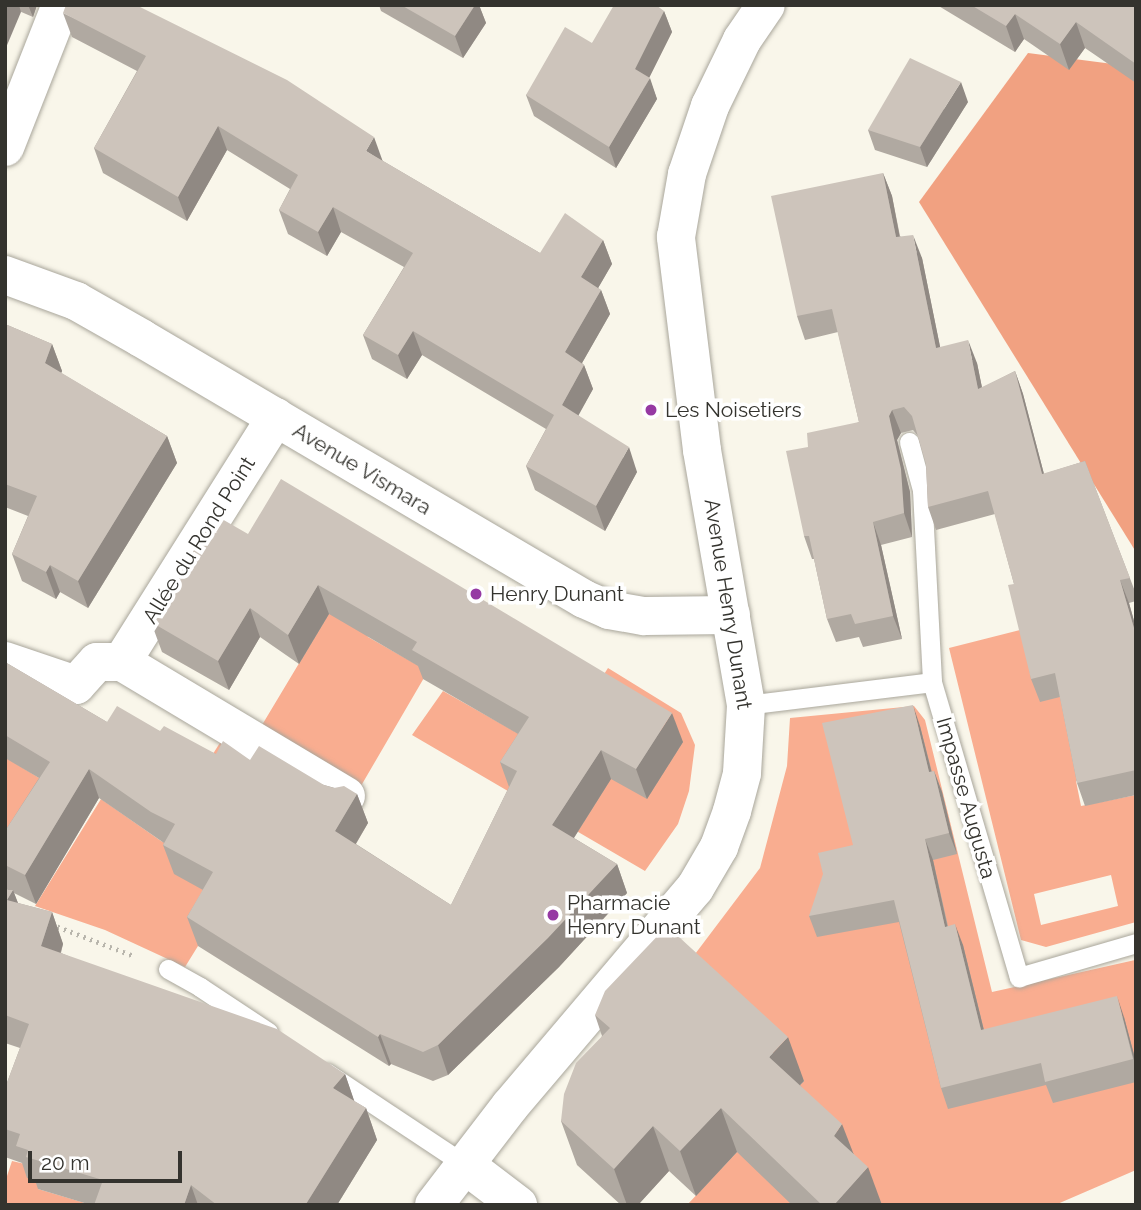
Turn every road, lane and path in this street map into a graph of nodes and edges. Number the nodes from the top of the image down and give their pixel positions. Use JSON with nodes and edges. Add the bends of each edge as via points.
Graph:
{"nodes":[{"id":1,"x":61,"y":5,"type":"edge"},
{"id":2,"x":766,"y":5,"type":"edge"},
{"id":3,"x":5,"y":147,"type":"edge"},
{"id":4,"x":5,"y":275,"type":"edge"},
{"id":5,"x":276,"y":417,"type":"junction"},
{"id":6,"x":909,"y":442,"type":"dead end"},
{"id":7,"x":732,"y":615,"type":"junction"},
{"id":8,"x":5,"y":661,"type":"edge"},
{"id":9,"x":122,"y":662,"type":"junction"},
{"id":10,"x":932,"y":682,"type":"junction"},
{"id":11,"x":746,"y":705,"type":"junction"},
{"id":12,"x":346,"y":796,"type":"edge"},
{"id":13,"x":45,"y":923,"type":"edge"},
{"id":14,"x":1136,"y":943,"type":"edge"},
{"id":15,"x":168,"y":970,"type":"joint"},
{"id":16,"x":280,"y":1041,"type":"edge"},
{"id":17,"x":314,"y":1064,"type":"edge"},
{"id":18,"x":464,"y":1164,"type":"junction"},
{"id":19,"x":434,"y":1205,"type":"edge"},
{"id":20,"x":518,"y":1205,"type":"edge"}],
"edges":[{"from":1,"to":3,"type":"street"},
{"from":2,"to":7,"type":"street","name":"Avenue Henry Dunant","via":[[742,40],[710,106],[687,174],[676,237],[702,450]]},
{"from":4,"to":5,"type":"street","name":"Avenue Vismara","via":[[76,301]]},
{"from":5,"to":7,"type":"street","name":"Avenue Vismara","via":[[609,610],[644,616]]},
{"from":5,"to":9,"type":"street","name":"Allée du Rond Point"},
{"from":6,"to":10,"type":"lane","via":[[922,490]]},
{"from":7,"to":11,"type":"street","name":"Avenue Henry Dunant"},
{"from":8,"to":9,"type":"street","via":[[76,685],[97,662]]},
{"from":9,"to":12,"type":"street"},
{"from":10,"to":11,"type":"lane"},
{"from":10,"to":14,"type":"lane","name":"Impasse Augusta","via":[[1019,977]]},
{"from":11,"to":18,"type":"street","name":"Avenue Henry Dunant","via":[[742,773],[719,847],[701,878]]},
{"from":13,"to":15,"type":"path"},
{"from":15,"to":16,"type":"lane"},
{"from":17,"to":18,"type":"lane"},
{"from":18,"to":19,"type":"street","name":"Avenue Henry Dunant"},
{"from":18,"to":20,"type":"street"}]}
